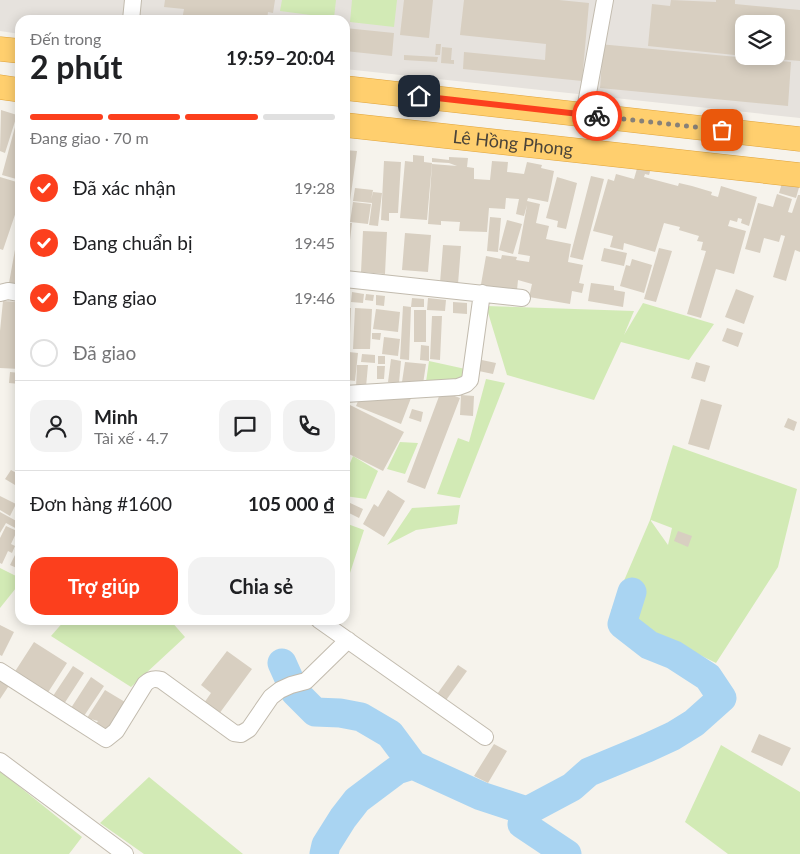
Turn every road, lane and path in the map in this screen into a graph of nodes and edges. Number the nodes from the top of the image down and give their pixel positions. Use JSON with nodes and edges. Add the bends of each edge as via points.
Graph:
{"nodes":[{"id":1,"x":134,"y":0,"type":"edge"},
{"id":2,"x":605,"y":0,"type":"edge"},
{"id":3,"x":132,"y":15,"type":"edge"},
{"id":4,"x":0,"y":49,"type":"edge"},
{"id":5,"x":15,"y":50,"type":"edge"},
{"id":6,"x":0,"y":88,"type":"edge"},
{"id":7,"x":350,"y":89,"type":"edge"},
{"id":8,"x":15,"y":90,"type":"edge"},
{"id":9,"x":584,"y":115,"type":"junction"},
{"id":10,"x":350,"y":126,"type":"edge"},
{"id":11,"x":800,"y":139,"type":"edge"},
{"id":12,"x":800,"y":175,"type":"edge"},
{"id":13,"x":350,"y":280,"type":"edge"},
{"id":14,"x":15,"y":292,"type":"edge"},
{"id":15,"x":0,"y":293,"type":"edge"},
{"id":16,"x":482,"y":293,"type":"junction"},
{"id":17,"x":522,"y":298,"type":"dead end"},
{"id":18,"x":350,"y":394,"type":"edge"},
{"id":19,"x":326,"y":625,"type":"edge"},
{"id":20,"x":348,"y":640,"type":"junction"},
{"id":21,"x":0,"y":671,"type":"edge"},
{"id":22,"x":485,"y":738,"type":"dead end"},
{"id":23,"x":0,"y":761,"type":"edge"},
{"id":24,"x":125,"y":854,"type":"edge"}],
"edges":[{"from":1,"to":3,"type":"street"},
{"from":2,"to":9,"type":"street"},
{"from":4,"to":5,"type":"highway"},
{"from":6,"to":8,"type":"highway"},
{"from":7,"to":9,"type":"highway","name":"Lê Hồng Phong"},
{"from":9,"to":11,"type":"highway","name":"Lê Hồng Phong"},
{"from":10,"to":12,"type":"highway","name":"Lê Hồng Phong"},
{"from":13,"to":16,"type":"street"},
{"from":14,"to":15,"type":"street"},
{"from":16,"to":17,"type":"street"},
{"from":16,"to":18,"type":"street","via":[[470,380],[466,384]]},
{"from":19,"to":20,"type":"street"},
{"from":20,"to":21,"type":"street","via":[[306,681],[271,696],[249,729],[241,734],[234,733],[161,680],[155,679],[145,684],[116,731],[106,738]]},
{"from":20,"to":22,"type":"street"},
{"from":23,"to":24,"type":"street"}]}
